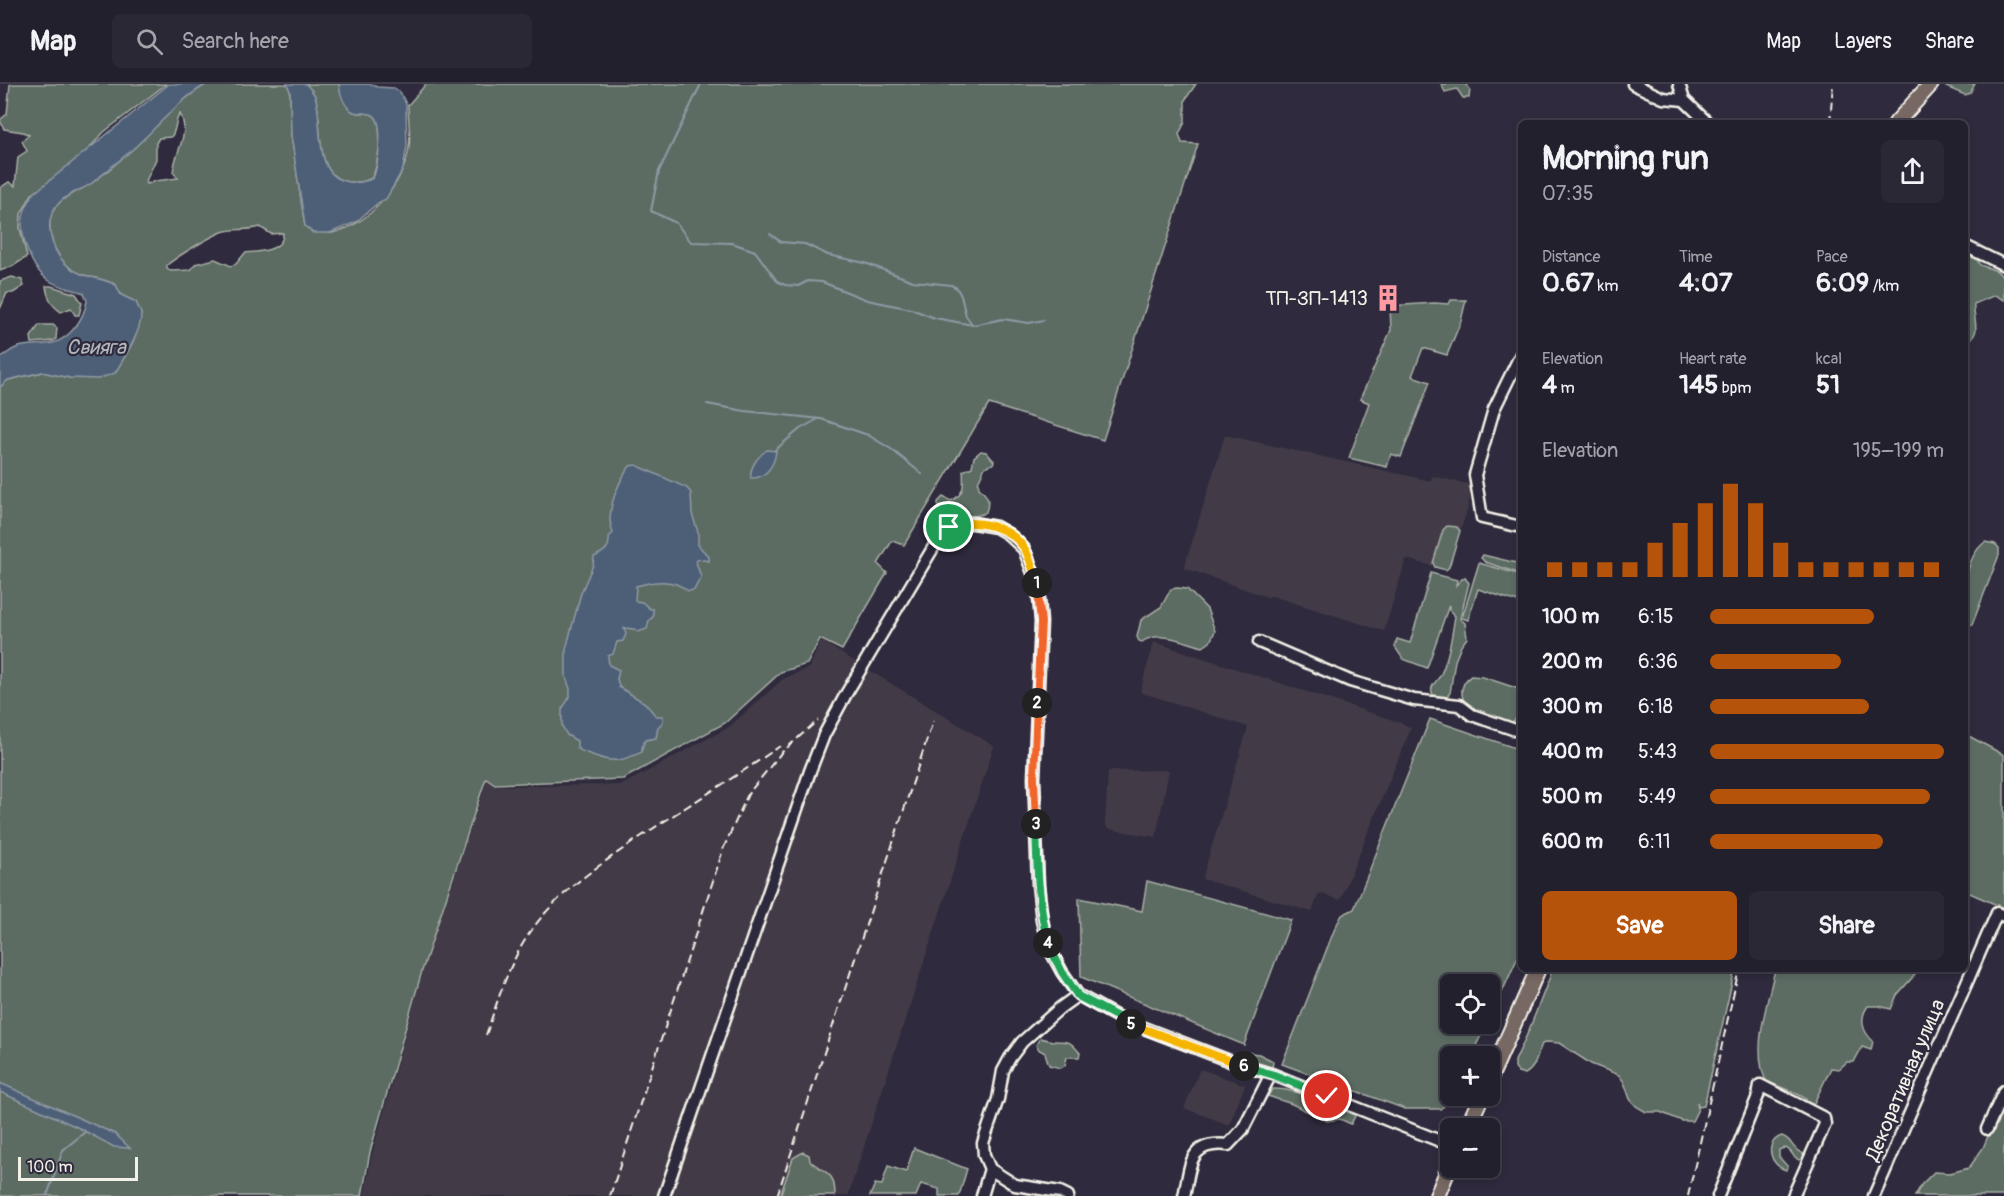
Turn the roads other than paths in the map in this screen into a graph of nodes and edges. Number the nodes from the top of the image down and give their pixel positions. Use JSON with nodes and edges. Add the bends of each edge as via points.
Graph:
{"nodes":[{"id":1,"x":1633,"y":84,"type":"edge"},
{"id":2,"x":1680,"y":84,"type":"edge"},
{"id":3,"x":1931,"y":84,"type":"edge"},
{"id":4,"x":1684,"y":100,"type":"junction"},
{"id":5,"x":1705,"y":120,"type":"edge"},
{"id":6,"x":1899,"y":120,"type":"edge"},
{"id":7,"x":1968,"y":247,"type":"edge"},
{"id":8,"x":2004,"y":265,"type":"edge"},
{"id":9,"x":1518,"y":360,"type":"edge"},
{"id":10,"x":1518,"y":526,"type":"edge"},
{"id":11,"x":1259,"y":642,"type":"dead end"},
{"id":12,"x":1518,"y":731,"type":"edge"},
{"id":13,"x":2000,"y":914,"type":"edge"},
{"id":14,"x":1537,"y":972,"type":"edge"},
{"id":15,"x":1078,"y":996,"type":"junction"},
{"id":16,"x":1500,"y":1055,"type":"edge"},
{"id":17,"x":1271,"y":1074,"type":"junction"},
{"id":18,"x":2004,"y":1091,"type":"edge"},
{"id":19,"x":1987,"y":1130,"type":"dead end"},
{"id":20,"x":1440,"y":1141,"type":"edge"},
{"id":21,"x":990,"y":1169,"type":"junction"},
{"id":22,"x":1445,"y":1178,"type":"edge"},
{"id":23,"x":664,"y":1196,"type":"edge"},
{"id":24,"x":982,"y":1196,"type":"edge"},
{"id":25,"x":1068,"y":1196,"type":"edge"},
{"id":26,"x":1184,"y":1196,"type":"edge"},
{"id":27,"x":1437,"y":1196,"type":"edge"},
{"id":28,"x":1718,"y":1196,"type":"edge"},
{"id":29,"x":1793,"y":1196,"type":"edge"},
{"id":30,"x":1874,"y":1196,"type":"edge"}],
"edges":[{"from":1,"to":4,"type":"street","via":[[1663,98]]},
{"from":2,"to":4,"type":"street"},
{"from":3,"to":6,"type":"main road"},
{"from":4,"to":5,"type":"street"},
{"from":7,"to":8,"type":"street"},
{"from":9,"to":10,"type":"street","via":[[1494,409],[1475,476],[1482,518]]},
{"from":11,"to":12,"type":"street","via":[[1350,681],[1414,700],[1459,705],[1472,715]]},
{"from":13,"to":30,"type":"street","name":"Декоративная улица"},
{"from":14,"to":16,"type":"main road"},
{"from":15,"to":17,"type":"street","via":[[1123,1020]]},
{"from":15,"to":21,"type":"street","via":[[1022,1042],[1003,1071],[983,1143]]},
{"from":15,"to":23,"type":"street","via":[[1048,946],[1038,885],[1034,778],[1041,622],[1038,586],[1024,549],[1008,534],[987,524],[960,523],[942,533],[824,735]]},
{"from":17,"to":20,"type":"street"},
{"from":17,"to":26,"type":"street","via":[[1243,1129],[1228,1145],[1206,1145],[1194,1156]]},
{"from":18,"to":19,"type":"street"},
{"from":21,"to":24,"type":"street"},
{"from":21,"to":25,"type":"street","via":[[1015,1185]]},
{"from":22,"to":27,"type":"main road"},
{"from":28,"to":29,"type":"street","via":[[1760,1085],[1824,1118],[1825,1124]]}]}
